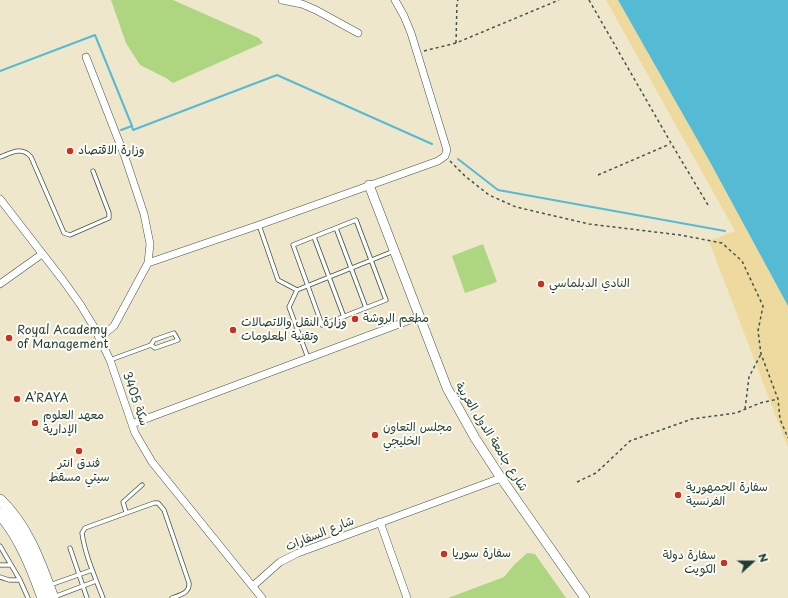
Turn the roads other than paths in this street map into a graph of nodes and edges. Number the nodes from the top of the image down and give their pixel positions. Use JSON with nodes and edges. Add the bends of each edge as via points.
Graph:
{"nodes":[{"id":1,"x":282,"y":0,"type":"edge"},
{"id":2,"x":395,"y":0,"type":"edge"},
{"id":3,"x":358,"y":33,"type":"dead end"},
{"id":4,"x":86,"y":57,"type":"dead end"},
{"id":5,"x":0,"y":157,"type":"edge"},
{"id":6,"x":93,"y":171,"type":"dead end"},
{"id":7,"x":369,"y":185,"type":"junction"},
{"id":8,"x":0,"y":199,"type":"edge"},
{"id":9,"x":259,"y":225,"type":"junction"},
{"id":10,"x":336,"y":228,"type":"junction"},
{"id":11,"x":314,"y":236,"type":"junction"},
{"id":12,"x":394,"y":252,"type":"junction"},
{"id":13,"x":42,"y":254,"type":"junction"},
{"id":14,"x":371,"y":260,"type":"junction"},
{"id":15,"x":148,"y":263,"type":"junction"},
{"id":16,"x":351,"y":268,"type":"junction"},
{"id":17,"x":329,"y":277,"type":"junction"},
{"id":18,"x":0,"y":284,"type":"edge"},
{"id":19,"x":308,"y":285,"type":"junction"},
{"id":20,"x":297,"y":290,"type":"junction"},
{"id":21,"x":366,"y":308,"type":"junction"},
{"id":22,"x":344,"y":317,"type":"junction"},
{"id":23,"x":418,"y":317,"type":"junction"},
{"id":24,"x":99,"y":338,"type":"junction"},
{"id":25,"x":151,"y":345,"type":"junction"},
{"id":26,"x":308,"y":358,"type":"junction"},
{"id":27,"x":110,"y":360,"type":"junction"},
{"id":28,"x":132,"y":424,"type":"junction"},
{"id":29,"x":501,"y":478,"type":"junction"},
{"id":30,"x":142,"y":484,"type":"dead end"},
{"id":31,"x":0,"y":500,"type":"edge"},
{"id":32,"x":126,"y":512,"type":"junction"},
{"id":33,"x":0,"y":514,"type":"edge"},
{"id":34,"x":380,"y":522,"type":"junction"},
{"id":35,"x":0,"y":546,"type":"edge"},
{"id":36,"x":70,"y":548,"type":"dead end"},
{"id":37,"x":0,"y":565,"type":"edge"},
{"id":38,"x":11,"y":565,"type":"junction"},
{"id":39,"x":92,"y":570,"type":"junction"},
{"id":40,"x":79,"y":575,"type":"junction"},
{"id":41,"x":0,"y":577,"type":"edge"},
{"id":42,"x":20,"y":580,"type":"junction"},
{"id":43,"x":96,"y":581,"type":"junction"},
{"id":44,"x":49,"y":586,"type":"junction"},
{"id":45,"x":83,"y":586,"type":"junction"},
{"id":46,"x":253,"y":586,"type":"junction"},
{"id":47,"x":406,"y":595,"type":"edge"},
{"id":48,"x":28,"y":598,"type":"edge"},
{"id":49,"x":50,"y":598,"type":"edge"},
{"id":50,"x":87,"y":598,"type":"edge"},
{"id":51,"x":103,"y":598,"type":"edge"},
{"id":52,"x":172,"y":598,"type":"edge"},
{"id":53,"x":262,"y":598,"type":"edge"},
{"id":54,"x":398,"y":598,"type":"edge"},
{"id":55,"x":585,"y":598,"type":"edge"}],
"edges":[{"from":1,"to":3,"type":"street","via":[[316,10]]},
{"from":2,"to":7,"type":"street","via":[[404,16],[447,150],[445,156],[438,161]]},
{"from":4,"to":15,"type":"street","via":[[144,214],[150,244]]},
{"from":5,"to":6,"type":"lane","via":[[19,150],[27,152],[64,233],[70,235],[109,218]]},
{"from":7,"to":9,"type":"street"},
{"from":7,"to":12,"type":"street","name":"شارع جامعة الدول العربية"},
{"from":8,"to":13,"type":"street","name":"سكة 3405"},
{"from":9,"to":15,"type":"street"},
{"from":9,"to":20,"type":"lane","via":[[278,280]]},
{"from":10,"to":11,"type":"lane"},
{"from":10,"to":14,"type":"lane","via":[[356,220]]},
{"from":10,"to":16,"type":"lane"},
{"from":11,"to":17,"type":"lane"},
{"from":11,"to":19,"type":"lane","via":[[293,245]]},
{"from":12,"to":14,"type":"lane"},
{"from":12,"to":23,"type":"street","name":"شارع جامعة الدول العربية"},
{"from":13,"to":18,"type":"street"},
{"from":13,"to":24,"type":"street","name":"سكة 3405","via":[[80,304]]},
{"from":14,"to":16,"type":"lane"},
{"from":14,"to":21,"type":"lane","via":[[386,300]]},
{"from":15,"to":24,"type":"street","via":[[114,326]]},
{"from":16,"to":17,"type":"lane"},
{"from":16,"to":21,"type":"lane"},
{"from":17,"to":19,"type":"lane"},
{"from":17,"to":22,"type":"lane"},
{"from":19,"to":20,"type":"lane"},
{"from":19,"to":22,"type":"lane","via":[[322,325]]},
{"from":20,"to":26,"type":"lane","via":[[289,307]]},
{"from":21,"to":22,"type":"lane"},
{"from":23,"to":26,"type":"street"},
{"from":23,"to":29,"type":"street","name":"شارع جامعة الدول العربية","via":[[447,388]]},
{"from":24,"to":27,"type":"street","name":"سكة 3405"},
{"from":25,"to":25,"type":"lane","via":[[155,348],[178,340],[174,333],[154,340]]},
{"from":25,"to":27,"type":"lane"},
{"from":26,"to":28,"type":"street"},
{"from":27,"to":28,"type":"street","name":"سكة 3405"},
{"from":28,"to":46,"type":"street","name":"سكة 3405","via":[[152,462]]},
{"from":29,"to":34,"type":"street","name":"شارع السفارات"},
{"from":29,"to":55,"type":"street","name":"شارع جامعة الدول العربية"},
{"from":30,"to":32,"type":"lane","via":[[123,502]]},
{"from":31,"to":44,"type":"main road","via":[[25,531]]},
{"from":32,"to":39,"type":"lane","via":[[85,528],[82,533]]},
{"from":32,"to":52,"type":"lane","via":[[158,502],[164,510],[189,588]]},
{"from":33,"to":49,"type":"main road","via":[[16,536]]},
{"from":34,"to":46,"type":"street","name":"شارع السفارات","via":[[280,562]]},
{"from":34,"to":47,"type":"street"},
{"from":35,"to":38,"type":"lane","via":[[3,556]]},
{"from":36,"to":40,"type":"lane"},
{"from":37,"to":38,"type":"lane"},
{"from":38,"to":42,"type":"lane"},
{"from":39,"to":40,"type":"lane"},
{"from":39,"to":43,"type":"lane"},
{"from":40,"to":44,"type":"lane"},
{"from":40,"to":45,"type":"lane"},
{"from":41,"to":42,"type":"lane","via":[[13,581]]},
{"from":42,"to":48,"type":"lane"},
{"from":43,"to":45,"type":"lane"},
{"from":43,"to":51,"type":"lane"},
{"from":44,"to":49,"type":"main road"},
{"from":45,"to":49,"type":"lane"},
{"from":45,"to":50,"type":"lane"},
{"from":46,"to":53,"type":"street","name":"سكة 3405"},
{"from":47,"to":54,"type":"street"}]}
